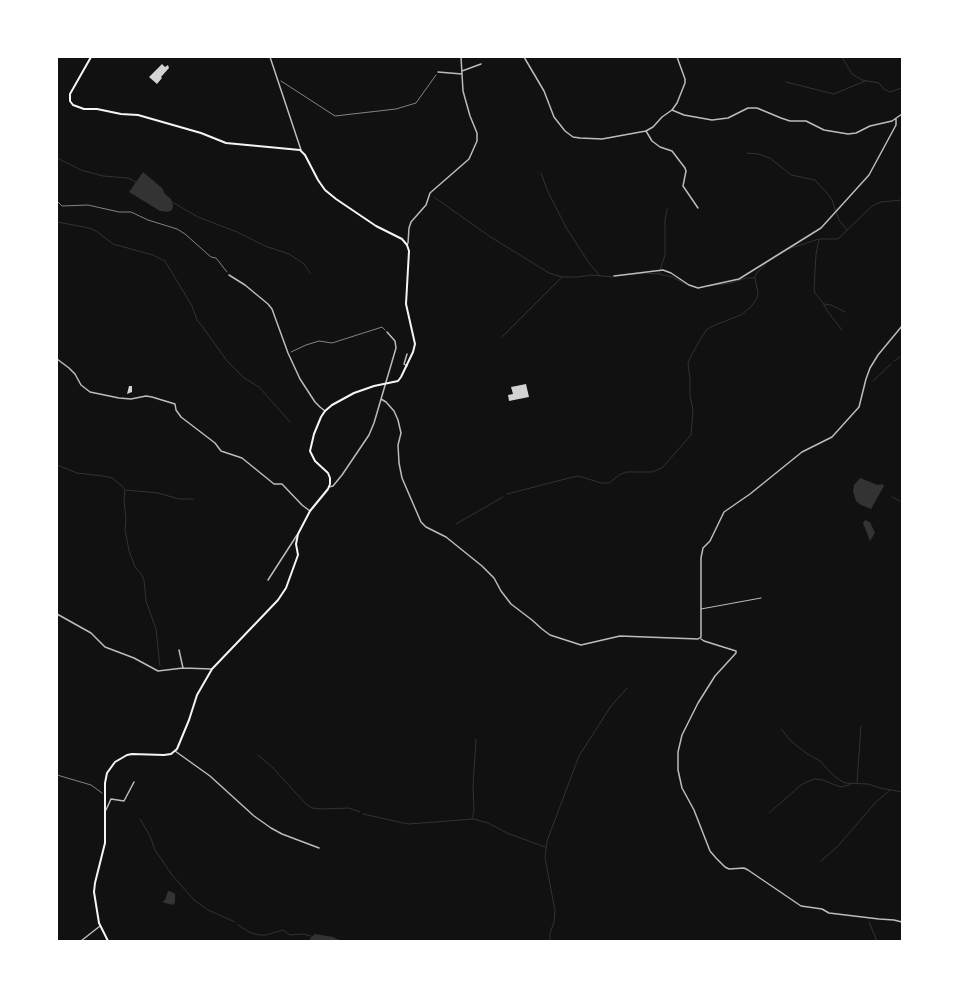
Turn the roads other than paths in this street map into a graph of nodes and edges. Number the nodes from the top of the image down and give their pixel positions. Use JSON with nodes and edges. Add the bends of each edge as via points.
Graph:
{"nodes":[{"id":1,"x":91,"y":57,"type":"edge"},
{"id":2,"x":270,"y":57,"type":"edge"},
{"id":3,"x":461,"y":57,"type":"edge"},
{"id":4,"x":524,"y":57,"type":"edge"},
{"id":5,"x":677,"y":57,"type":"edge"},
{"id":6,"x":481,"y":64,"type":"dead end"},
{"id":7,"x":438,"y":72,"type":"road end"},
{"id":8,"x":462,"y":73,"type":"junction"},
{"id":9,"x":672,"y":110,"type":"junction"},
{"id":10,"x":902,"y":114,"type":"edge"},
{"id":11,"x":896,"y":119,"type":"dead end"},
{"id":12,"x":646,"y":131,"type":"junction"},
{"id":13,"x":300,"y":150,"type":"junction"},
{"id":14,"x":698,"y":208,"type":"dead end"},
{"id":15,"x":407,"y":245,"type":"junction"},
{"id":16,"x":229,"y":274,"type":"road end"},
{"id":17,"x":614,"y":276,"type":"dead end"},
{"id":18,"x":902,"y":326,"type":"edge"},
{"id":19,"x":387,"y":332,"type":"road end"},
{"id":20,"x":407,"y":354,"type":"dead end"},
{"id":21,"x":57,"y":360,"type":"edge"},
{"id":22,"x":407,"y":366,"type":"junction"},
{"id":23,"x":385,"y":383,"type":"junction"},
{"id":24,"x":381,"y":399,"type":"junction"},
{"id":25,"x":325,"y":410,"type":"junction"},
{"id":26,"x":329,"y":487,"type":"junction"},
{"id":27,"x":310,"y":511,"type":"junction"},
{"id":28,"x":298,"y":534,"type":"junction"},
{"id":29,"x":268,"y":580,"type":"dead end"},
{"id":30,"x":762,"y":598,"type":"dead end"},
{"id":31,"x":700,"y":609,"type":"junction"},
{"id":32,"x":57,"y":614,"type":"edge"},
{"id":33,"x":701,"y":639,"type":"junction"},
{"id":34,"x":179,"y":650,"type":"dead end"},
{"id":35,"x":183,"y":668,"type":"junction"},
{"id":36,"x":212,"y":669,"type":"junction"},
{"id":37,"x":175,"y":751,"type":"junction"},
{"id":38,"x":134,"y":782,"type":"dead end"},
{"id":39,"x":105,"y":812,"type":"junction"},
{"id":40,"x":319,"y":848,"type":"dead end"},
{"id":41,"x":902,"y":922,"type":"edge"},
{"id":42,"x":100,"y":925,"type":"junction"},
{"id":43,"x":81,"y":941,"type":"edge"},
{"id":44,"x":108,"y":941,"type":"edge"}],
"edges":[{"from":1,"to":13,"type":"main road","via":[[70,94],[70,101],[76,107],[138,115],[201,132],[224,143]]},
{"from":2,"to":13,"type":"street"},
{"from":3,"to":8,"type":"street"},
{"from":4,"to":12,"type":"street","via":[[544,91],[554,118],[573,137],[602,139]]},
{"from":5,"to":9,"type":"street","via":[[685,83]]},
{"from":6,"to":8,"type":"street"},
{"from":7,"to":8,"type":"street"},
{"from":8,"to":15,"type":"street","via":[[463,91],[477,133],[477,141],[469,159],[430,193],[426,205],[408,228]]},
{"from":9,"to":10,"type":"street","via":[[712,120],[728,118],[748,108],[757,108],[790,121],[806,121],[824,130],[848,134],[892,121]]},
{"from":9,"to":12,"type":"street"},
{"from":11,"to":17,"type":"street","via":[[896,125],[869,175],[821,228],[739,279],[698,288],[663,270]]},
{"from":12,"to":14,"type":"street","via":[[652,141],[672,151],[685,168],[684,186]]},
{"from":13,"to":15,"type":"main road","via":[[325,190],[376,226],[402,239]]},
{"from":15,"to":22,"type":"main road","via":[[409,254],[406,304],[415,344]]},
{"from":16,"to":25,"type":"street","via":[[272,309],[300,379],[315,402]]},
{"from":18,"to":31,"type":"street","via":[[870,368],[858,407],[832,437],[802,452],[724,512],[710,541],[703,548]]},
{"from":19,"to":23,"type":"street","via":[[396,346]]},
{"from":20,"to":22,"type":"street","via":[[404,363]]},
{"from":21,"to":27,"type":"street","via":[[69,368],[81,385],[90,392],[131,399],[152,396],[175,404],[177,413],[215,443],[221,451],[242,458],[274,484],[282,484]]},
{"from":22,"to":23,"type":"main road","via":[[398,381]]},
{"from":23,"to":24,"type":"street"},
{"from":23,"to":25,"type":"main road","via":[[360,391]]},
{"from":24,"to":26,"type":"street","via":[[369,435],[342,475]]},
{"from":24,"to":33,"type":"street","via":[[394,411],[398,420],[398,463],[420,522],[482,566],[494,578],[511,604],[550,635],[581,645],[620,636]]},
{"from":25,"to":26,"type":"main road","via":[[317,425],[310,451],[315,461],[328,473]]},
{"from":26,"to":27,"type":"main road"},
{"from":27,"to":28,"type":"main road"},
{"from":28,"to":29,"type":"street"},
{"from":28,"to":36,"type":"main road","via":[[297,558],[284,593]]},
{"from":30,"to":31,"type":"street"},
{"from":31,"to":33,"type":"street"},
{"from":32,"to":35,"type":"street","via":[[91,633],[105,647],[158,671]]},
{"from":33,"to":41,"type":"street","via":[[735,650],[736,653],[715,676],[698,703],[682,736],[678,752],[682,788],[710,850],[725,867],[748,870],[801,906]]},
{"from":34,"to":35,"type":"street"},
{"from":35,"to":36,"type":"street"},
{"from":36,"to":37,"type":"main road","via":[[197,695],[180,745]]},
{"from":37,"to":39,"type":"main road","via":[[164,755],[132,754],[118,759],[106,776]]},
{"from":37,"to":40,"type":"street","via":[[210,776],[271,828]]},
{"from":38,"to":39,"type":"street","via":[[124,800],[111,799]]},
{"from":39,"to":42,"type":"main road","via":[[105,843],[94,889]]},
{"from":42,"to":43,"type":"street"},
{"from":42,"to":44,"type":"main road"}]}
